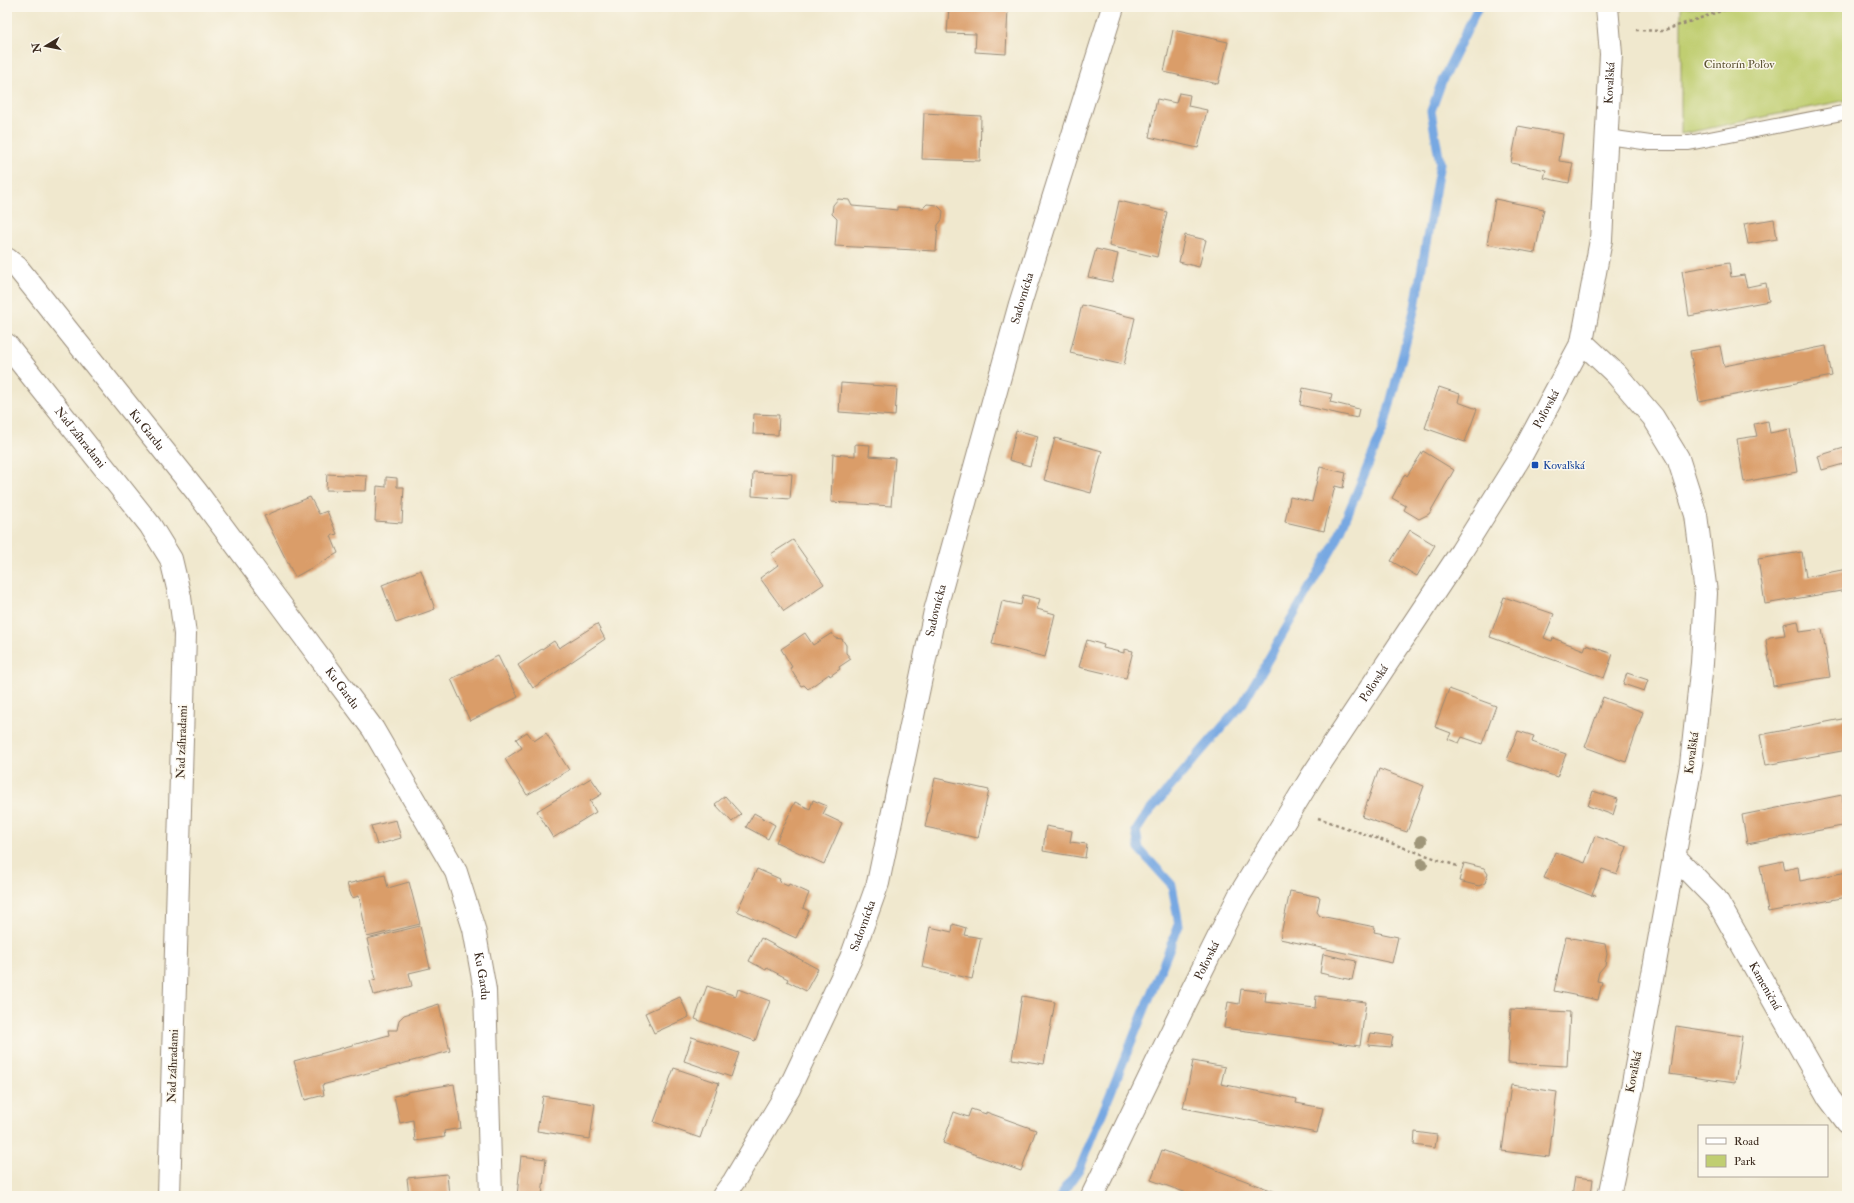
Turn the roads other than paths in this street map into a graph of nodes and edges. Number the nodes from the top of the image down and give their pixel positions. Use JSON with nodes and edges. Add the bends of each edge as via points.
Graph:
{"nodes":[{"id":1,"x":1113,"y":7,"type":"edge"},
{"id":2,"x":1607,"y":7,"type":"edge"},
{"id":3,"x":1847,"y":112,"type":"edge"},
{"id":4,"x":1608,"y":137,"type":"junction"},
{"id":5,"x":1606,"y":159,"type":"joint"},
{"id":6,"x":7,"y":259,"type":"edge"},
{"id":7,"x":1582,"y":342,"type":"junction"},
{"id":8,"x":7,"y":345,"type":"edge"},
{"id":9,"x":1674,"y":856,"type":"junction"},
{"id":10,"x":1847,"y":1122,"type":"edge"},
{"id":11,"x":169,"y":1196,"type":"edge"},
{"id":12,"x":492,"y":1196,"type":"edge"},
{"id":13,"x":723,"y":1196,"type":"edge"},
{"id":14,"x":1092,"y":1196,"type":"edge"},
{"id":15,"x":1609,"y":1196,"type":"edge"}],
"edges":[{"from":1,"to":13,"type":"street","name":"Sadovnícka","via":[[1020,304],[935,611],[878,883],[851,958],[790,1089]]},
{"from":2,"to":4,"type":"street","name":"Kovaľská","via":[[1611,54]]},
{"from":3,"to":4,"type":"lane","via":[[1689,143],[1650,143]]},
{"from":4,"to":5,"type":"street","name":"Kovaľská"},
{"from":5,"to":7,"type":"street","name":"Poľovská","via":[[1601,240]]},
{"from":6,"to":12,"type":"street","name":"Ku Gardu","via":[[196,491],[368,723],[456,872],[474,929],[485,990]]},
{"from":7,"to":9,"type":"street","name":"Kovaľská","via":[[1616,374],[1653,417],[1678,458],[1696,515],[1706,593],[1702,663],[1691,765]]},
{"from":7,"to":14,"type":"street","name":"Poľovská","via":[[1521,456],[1239,896]]},
{"from":8,"to":11,"type":"street","name":"Nad záhradami","via":[[150,525],[171,559],[180,596],[184,634]]},
{"from":9,"to":10,"type":"street","name":"Kameničná","via":[[1716,899],[1829,1098]]},
{"from":9,"to":15,"type":"street","name":"Kovaľská"}]}
